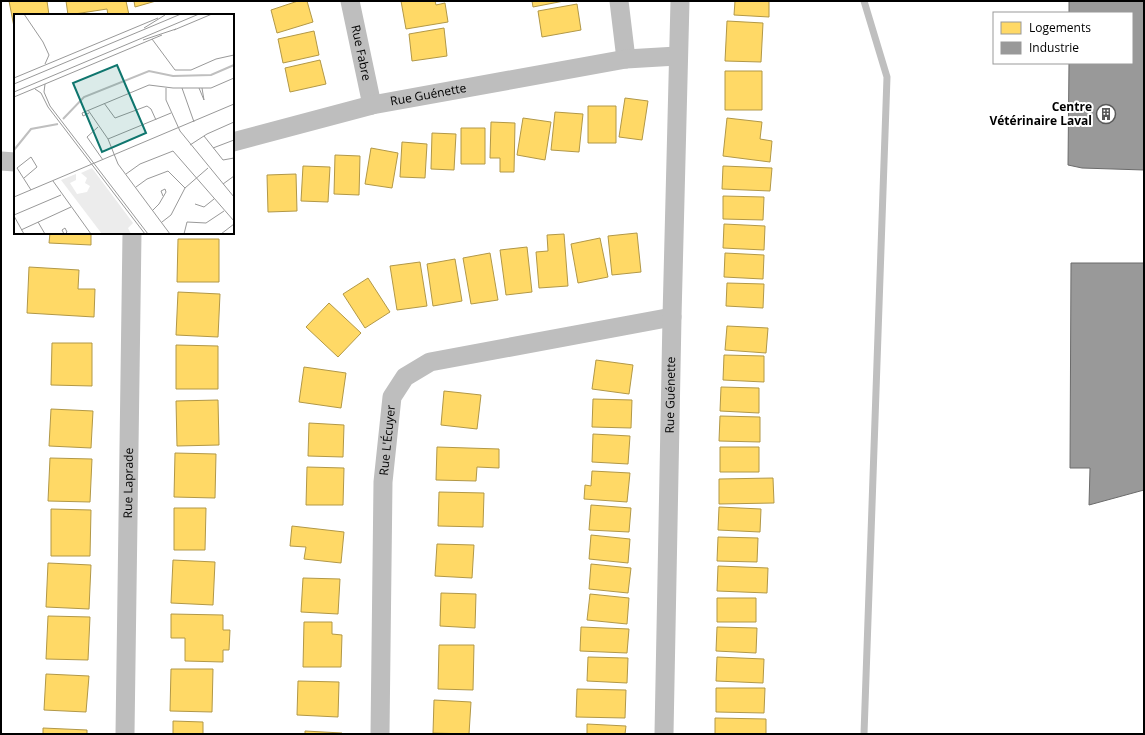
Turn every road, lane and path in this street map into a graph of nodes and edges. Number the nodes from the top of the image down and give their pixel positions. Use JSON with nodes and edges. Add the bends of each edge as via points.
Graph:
{"nodes":[{"id":1,"x":350,"y":1,"type":"edge"},
{"id":2,"x":619,"y":1,"type":"edge"},
{"id":3,"x":680,"y":1,"type":"edge"},
{"id":4,"x":677,"y":56,"type":"junction"},
{"id":5,"x":626,"y":59,"type":"junction"},
{"id":6,"x":372,"y":105,"type":"junction"},
{"id":7,"x":234,"y":142,"type":"edge"},
{"id":8,"x":1,"y":161,"type":"edge"},
{"id":9,"x":14,"y":162,"type":"edge"},
{"id":10,"x":132,"y":234,"type":"edge"},
{"id":11,"x":672,"y":317,"type":"junction"},
{"id":12,"x":125,"y":734,"type":"edge"},
{"id":13,"x":380,"y":734,"type":"edge"},
{"id":14,"x":664,"y":734,"type":"edge"}],
"edges":[{"from":1,"to":6,"type":"street","name":"Rue Fabre"},
{"from":2,"to":5,"type":"street"},
{"from":3,"to":4,"type":"street","name":"Rue Guénette"},
{"from":4,"to":5,"type":"street","name":"Rue Guénette"},
{"from":4,"to":11,"type":"street","name":"Rue Guénette"},
{"from":5,"to":6,"type":"street","name":"Rue Guénette"},
{"from":6,"to":7,"type":"street","name":"Rue Guénette"},
{"from":8,"to":9,"type":"street"},
{"from":10,"to":12,"type":"street","name":"Rue Laprade"},
{"from":11,"to":13,"type":"street","name":"Rue L'Écuyer","via":[[430,362],[404,377],[392,397],[384,482]]},
{"from":11,"to":14,"type":"street","name":"Rue Guénette"}]}
